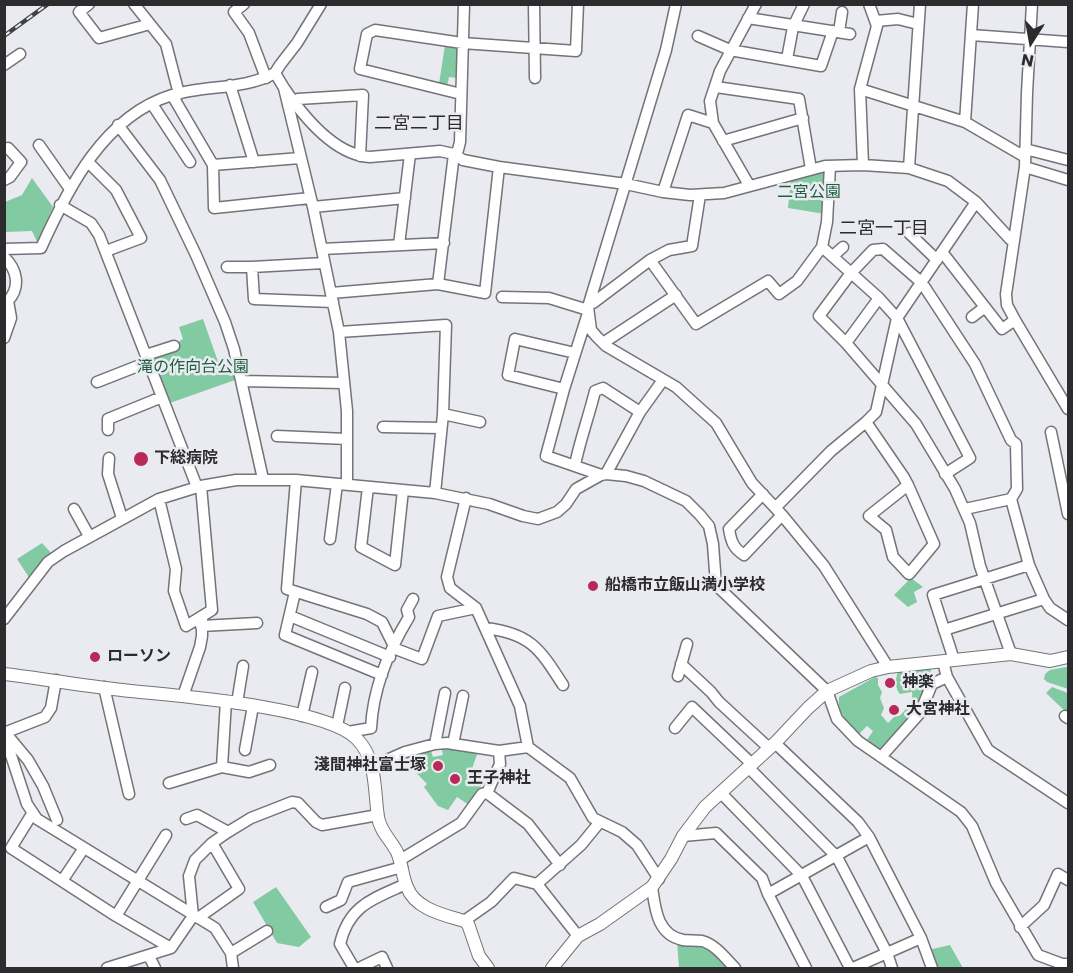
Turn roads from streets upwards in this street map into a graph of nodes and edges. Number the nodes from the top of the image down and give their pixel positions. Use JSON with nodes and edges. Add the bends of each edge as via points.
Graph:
{"nodes":[{"id":1,"x":89,"y":4,"type":"edge"},
{"id":2,"x":134,"y":4,"type":"edge"},
{"id":3,"x":244,"y":4,"type":"edge"},
{"id":4,"x":321,"y":4,"type":"edge"},
{"id":5,"x":464,"y":4,"type":"edge"},
{"id":6,"x":534,"y":4,"type":"edge"},
{"id":7,"x":578,"y":4,"type":"edge"},
{"id":8,"x":676,"y":4,"type":"edge"},
{"id":9,"x":756,"y":4,"type":"edge"},
{"id":10,"x":804,"y":4,"type":"edge"},
{"id":11,"x":869,"y":4,"type":"edge"},
{"id":12,"x":920,"y":4,"type":"edge"},
{"id":13,"x":973,"y":4,"type":"edge"},
{"id":14,"x":1026,"y":4,"type":"edge"},
{"id":15,"x":1032,"y":4,"type":"edge"},
{"id":16,"x":842,"y":12,"type":"dead end"},
{"id":17,"x":748,"y":18,"type":"junction"},
{"id":18,"x":876,"y":21,"type":"junction"},
{"id":19,"x":150,"y":24,"type":"junction"},
{"id":20,"x":918,"y":24,"type":"junction"},
{"id":21,"x":794,"y":25,"type":"junction"},
{"id":22,"x":841,"y":32,"type":"junction"},
{"id":23,"x":971,"y":35,"type":"junction"},
{"id":24,"x":698,"y":36,"type":"dead end"},
{"id":25,"x":1030,"y":39,"type":"junction"},
{"id":26,"x":1068,"y":42,"type":"edge"},
{"id":27,"x":462,"y":43,"type":"junction"},
{"id":28,"x":534,"y":48,"type":"junction"},
{"id":29,"x":730,"y":50,"type":"junction"},
{"id":30,"x":20,"y":54,"type":"dead end"},
{"id":31,"x":787,"y":59,"type":"junction"},
{"id":32,"x":4,"y":65,"type":"edge"},
{"id":33,"x":271,"y":75,"type":"junction"},
{"id":34,"x":535,"y":78,"type":"dead end"},
{"id":35,"x":230,"y":86,"type":"junction"},
{"id":36,"x":716,"y":87,"type":"junction"},
{"id":37,"x":860,"y":89,"type":"junction"},
{"id":38,"x":176,"y":94,"type":"junction"},
{"id":39,"x":460,"y":94,"type":"junction"},
{"id":40,"x":152,"y":104,"type":"junction"},
{"id":41,"x":290,"y":104,"type":"junction"},
{"id":42,"x":914,"y":107,"type":"junction"},
{"id":43,"x":804,"y":118,"type":"junction"},
{"id":44,"x":964,"y":122,"type":"junction"},
{"id":45,"x":712,"y":123,"type":"junction"},
{"id":46,"x":118,"y":125,"type":"junction"},
{"id":47,"x":723,"y":141,"type":"junction"},
{"id":48,"x":39,"y":145,"type":"dead end"},
{"id":49,"x":8,"y":148,"type":"dead end"},
{"id":50,"x":410,"y":154,"type":"junction"},
{"id":51,"x":454,"y":154,"type":"junction"},
{"id":52,"x":360,"y":156,"type":"junction"},
{"id":53,"x":300,"y":158,"type":"junction"},
{"id":54,"x":1025,"y":158,"type":"junction"},
{"id":55,"x":1068,"y":160,"type":"edge"},
{"id":56,"x":88,"y":162,"type":"junction"},
{"id":57,"x":190,"y":162,"type":"dead end"},
{"id":58,"x":254,"y":162,"type":"junction"},
{"id":59,"x":213,"y":165,"type":"junction"},
{"id":60,"x":862,"y":165,"type":"junction"},
{"id":61,"x":830,"y":166,"type":"junction"},
{"id":62,"x":499,"y":167,"type":"junction"},
{"id":63,"x":909,"y":168,"type":"junction"},
{"id":64,"x":811,"y":169,"type":"junction"},
{"id":65,"x":4,"y":180,"type":"edge"},
{"id":66,"x":1068,"y":180,"type":"edge"},
{"id":67,"x":626,"y":184,"type":"junction"},
{"id":68,"x":749,"y":185,"type":"junction"},
{"id":69,"x":70,"y":189,"type":"junction"},
{"id":70,"x":663,"y":192,"type":"junction"},
{"id":71,"x":700,"y":195,"type":"junction"},
{"id":72,"x":405,"y":198,"type":"junction"},
{"id":73,"x":312,"y":202,"type":"junction"},
{"id":74,"x":976,"y":202,"type":"junction"},
{"id":75,"x":60,"y":205,"type":"junction"},
{"id":76,"x":909,"y":233,"type":"dead end"},
{"id":77,"x":1014,"y":240,"type":"junction"},
{"id":78,"x":444,"y":243,"type":"junction"},
{"id":79,"x":399,"y":245,"type":"junction"},
{"id":80,"x":822,"y":247,"type":"junction"},
{"id":81,"x":843,"y":247,"type":"dead end"},
{"id":82,"x":4,"y":249,"type":"edge"},
{"id":83,"x":322,"y":249,"type":"junction"},
{"id":84,"x":106,"y":251,"type":"junction"},
{"id":85,"x":833,"y":256,"type":"junction"},
{"id":86,"x":939,"y":256,"type":"junction"},
{"id":87,"x":4,"y":257,"type":"edge"},
{"id":88,"x":650,"y":260,"type":"junction"},
{"id":89,"x":324,"y":263,"type":"junction"},
{"id":90,"x":227,"y":267,"type":"dead end"},
{"id":91,"x":252,"y":267,"type":"junction"},
{"id":92,"x":851,"y":273,"type":"junction"},
{"id":93,"x":922,"y":283,"type":"junction"},
{"id":94,"x":438,"y":284,"type":"junction"},
{"id":95,"x":676,"y":296,"type":"junction"},
{"id":96,"x":332,"y":297,"type":"junction"},
{"id":97,"x":502,"y":297,"type":"dead end"},
{"id":98,"x":6,"y":298,"type":"edge"},
{"id":99,"x":879,"y":298,"type":"junction"},
{"id":100,"x":985,"y":307,"type":"junction"},
{"id":101,"x":589,"y":308,"type":"junction"},
{"id":102,"x":972,"y":317,"type":"dead end"},
{"id":103,"x":897,"y":318,"type":"junction"},
{"id":104,"x":1015,"y":320,"type":"junction"},
{"id":105,"x":339,"y":332,"type":"junction"},
{"id":106,"x":4,"y":338,"type":"edge"},
{"id":107,"x":603,"y":343,"type":"junction"},
{"id":108,"x":846,"y":343,"type":"junction"},
{"id":109,"x":174,"y":346,"type":"dead end"},
{"id":110,"x":575,"y":353,"type":"junction"},
{"id":111,"x":147,"y":359,"type":"junction"},
{"id":112,"x":663,"y":380,"type":"junction"},
{"id":113,"x":242,"y":381,"type":"junction"},
{"id":114,"x":97,"y":382,"type":"dead end"},
{"id":115,"x":343,"y":384,"type":"junction"},
{"id":116,"x":882,"y":384,"type":"junction"},
{"id":117,"x":564,"y":389,"type":"junction"},
{"id":118,"x":162,"y":397,"type":"junction"},
{"id":119,"x":1068,"y":409,"type":"edge"},
{"id":120,"x":640,"y":412,"type":"junction"},
{"id":121,"x":443,"y":414,"type":"junction"},
{"id":122,"x":480,"y":422,"type":"dead end"},
{"id":123,"x":866,"y":422,"type":"junction"},
{"id":124,"x":383,"y":427,"type":"dead end"},
{"id":125,"x":441,"y":428,"type":"junction"},
{"id":126,"x":108,"y":430,"type":"dead end"},
{"id":127,"x":1051,"y":432,"type":"dead end"},
{"id":128,"x":277,"y":436,"type":"dead end"},
{"id":129,"x":347,"y":439,"type":"junction"},
{"id":130,"x":109,"y":458,"type":"dead end"},
{"id":131,"x":575,"y":465,"type":"junction"},
{"id":132,"x":604,"y":474,"type":"junction"},
{"id":133,"x":945,"y":474,"type":"junction"},
{"id":134,"x":263,"y":479,"type":"junction"},
{"id":135,"x":296,"y":480,"type":"junction"},
{"id":136,"x":342,"y":484,"type":"junction"},
{"id":137,"x":908,"y":485,"type":"junction"},
{"id":138,"x":199,"y":487,"type":"junction"},
{"id":139,"x":368,"y":487,"type":"junction"},
{"id":140,"x":403,"y":490,"type":"junction"},
{"id":141,"x":435,"y":493,"type":"junction"},
{"id":142,"x":763,"y":494,"type":"junction"},
{"id":143,"x":466,"y":498,"type":"junction"},
{"id":144,"x":159,"y":499,"type":"junction"},
{"id":145,"x":1011,"y":499,"type":"junction"},
{"id":146,"x":965,"y":508,"type":"junction"},
{"id":147,"x":74,"y":509,"type":"dead end"},
{"id":148,"x":779,"y":511,"type":"junction"},
{"id":149,"x":1068,"y":514,"type":"edge"},
{"id":150,"x":122,"y":518,"type":"junction"},
{"id":151,"x":89,"y":536,"type":"junction"},
{"id":152,"x":330,"y":539,"type":"dead end"},
{"id":153,"x":1029,"y":565,"type":"junction"},
{"id":154,"x":984,"y":578,"type":"junction"},
{"id":155,"x":295,"y":592,"type":"junction"},
{"id":156,"x":413,"y":599,"type":"dead end"},
{"id":157,"x":1044,"y":599,"type":"junction"},
{"id":158,"x":476,"y":608,"type":"junction"},
{"id":159,"x":998,"y":615,"type":"junction"},
{"id":160,"x":290,"y":616,"type":"junction"},
{"id":161,"x":4,"y":619,"type":"edge"},
{"id":162,"x":1068,"y":620,"type":"edge"},
{"id":163,"x":202,"y":621,"type":"junction"},
{"id":164,"x":257,"y":623,"type":"dead end"},
{"id":165,"x":485,"y":628,"type":"junction"},
{"id":166,"x":944,"y":630,"type":"junction"},
{"id":167,"x":687,"y":644,"type":"dead end"},
{"id":168,"x":392,"y":649,"type":"junction"},
{"id":169,"x":1011,"y":654,"type":"junction"},
{"id":170,"x":1068,"y":657,"type":"edge"},
{"id":171,"x":948,"y":661,"type":"junction"},
{"id":172,"x":681,"y":664,"type":"junction"},
{"id":173,"x":243,"y":666,"type":"dead end"},
{"id":174,"x":888,"y":667,"type":"junction"},
{"id":175,"x":312,"y":672,"type":"dead end"},
{"id":176,"x":4,"y":674,"type":"edge"},
{"id":177,"x":382,"y":675,"type":"junction"},
{"id":178,"x":678,"y":676,"type":"dead end"},
{"id":179,"x":947,"y":677,"type":"junction"},
{"id":180,"x":56,"y":680,"type":"junction"},
{"id":181,"x":563,"y":685,"type":"dead end"},
{"id":182,"x":104,"y":687,"type":"junction"},
{"id":183,"x":345,"y":688,"type":"dead end"},
{"id":184,"x":827,"y":691,"type":"junction"},
{"id":185,"x":444,"y":693,"type":"dead end"},
{"id":186,"x":183,"y":696,"type":"junction"},
{"id":187,"x":463,"y":696,"type":"dead end"},
{"id":188,"x":232,"y":702,"type":"junction"},
{"id":189,"x":253,"y":706,"type":"junction"},
{"id":190,"x":302,"y":716,"type":"junction"},
{"id":191,"x":675,"y":728,"type":"dead end"},
{"id":192,"x":342,"y":729,"type":"junction"},
{"id":193,"x":5,"y":733,"type":"edge"},
{"id":194,"x":435,"y":744,"type":"junction"},
{"id":195,"x":453,"y":744,"type":"junction"},
{"id":196,"x":772,"y":746,"type":"junction"},
{"id":197,"x":528,"y":747,"type":"junction"},
{"id":198,"x":245,"y":750,"type":"dead end"},
{"id":199,"x":499,"y":751,"type":"junction"},
{"id":200,"x":881,"y":757,"type":"junction"},
{"id":201,"x":270,"y":765,"type":"dead end"},
{"id":202,"x":750,"y":766,"type":"junction"},
{"id":203,"x":222,"y":767,"type":"junction"},
{"id":204,"x":371,"y":767,"type":"junction"},
{"id":205,"x":169,"y":783,"type":"dead end"},
{"id":206,"x":487,"y":793,"type":"junction"},
{"id":207,"x":722,"y":793,"type":"junction"},
{"id":208,"x":129,"y":794,"type":"dead end"},
{"id":209,"x":1068,"y":802,"type":"edge"},
{"id":210,"x":32,"y":814,"type":"junction"},
{"id":211,"x":378,"y":815,"type":"junction"},
{"id":212,"x":186,"y":819,"type":"dead end"},
{"id":213,"x":57,"y":820,"type":"dead end"},
{"id":214,"x":599,"y":823,"type":"junction"},
{"id":215,"x":228,"y":832,"type":"junction"},
{"id":216,"x":166,"y":835,"type":"dead end"},
{"id":217,"x":683,"y":836,"type":"junction"},
{"id":218,"x":869,"y":837,"type":"junction"},
{"id":219,"x":212,"y":843,"type":"junction"},
{"id":220,"x":84,"y":848,"type":"junction"},
{"id":221,"x":837,"y":857,"type":"junction"},
{"id":222,"x":401,"y":864,"type":"junction"},
{"id":223,"x":560,"y":865,"type":"junction"},
{"id":224,"x":802,"y":876,"type":"junction"},
{"id":225,"x":1068,"y":880,"type":"edge"},
{"id":226,"x":62,"y":881,"type":"junction"},
{"id":227,"x":138,"y":882,"type":"junction"},
{"id":228,"x":656,"y":883,"type":"junction"},
{"id":229,"x":406,"y":884,"type":"junction"},
{"id":230,"x":537,"y":884,"type":"junction"},
{"id":231,"x":768,"y":894,"type":"junction"},
{"id":232,"x":326,"y":907,"type":"dead end"},
{"id":233,"x":116,"y":916,"type":"junction"},
{"id":234,"x":196,"y":917,"type":"junction"},
{"id":235,"x":464,"y":921,"type":"junction"},
{"id":236,"x":1020,"y":927,"type":"junction"},
{"id":237,"x":267,"y":931,"type":"dead end"},
{"id":238,"x":578,"y":936,"type":"junction"},
{"id":239,"x":921,"y":938,"type":"junction"},
{"id":240,"x":171,"y":948,"type":"junction"},
{"id":241,"x":231,"y":953,"type":"junction"},
{"id":242,"x":887,"y":953,"type":"junction"},
{"id":243,"x":1038,"y":955,"type":"junction"},
{"id":244,"x":149,"y":956,"type":"junction"},
{"id":245,"x":1068,"y":964,"type":"edge"},
{"id":246,"x":107,"y":969,"type":"edge"},
{"id":247,"x":155,"y":969,"type":"edge"},
{"id":248,"x":233,"y":969,"type":"edge"},
{"id":249,"x":354,"y":969,"type":"edge"},
{"id":250,"x":359,"y":969,"type":"edge"},
{"id":251,"x":387,"y":969,"type":"edge"},
{"id":252,"x":488,"y":969,"type":"edge"},
{"id":253,"x":552,"y":969,"type":"edge"},
{"id":254,"x":735,"y":969,"type":"edge"},
{"id":255,"x":806,"y":969,"type":"edge"},
{"id":256,"x":851,"y":969,"type":"edge"},
{"id":257,"x":892,"y":969,"type":"edge"},
{"id":258,"x":932,"y":969,"type":"edge"},
{"id":259,"x":1036,"y":969,"type":"edge"}],
"edges":[{"from":1,"to":19,"type":"street","via":[[79,12],[99,38]]},
{"from":2,"to":19,"type":"street"},
{"from":3,"to":33,"type":"street","via":[[234,12]]},
{"from":4,"to":33,"type":"street"},
{"from":5,"to":27,"type":"street"},
{"from":6,"to":28,"type":"street"},
{"from":7,"to":28,"type":"street","via":[[576,51]]},
{"from":8,"to":67,"type":"street"},
{"from":9,"to":17,"type":"street"},
{"from":10,"to":21,"type":"street"},
{"from":11,"to":18,"type":"street"},
{"from":12,"to":20,"type":"street"},
{"from":13,"to":23,"type":"street"},
{"from":14,"to":25,"type":"street","via":[[1024,24]]},
{"from":15,"to":25,"type":"street"},
{"from":16,"to":22,"type":"street"},
{"from":17,"to":21,"type":"street"},
{"from":17,"to":29,"type":"street"},
{"from":18,"to":20,"type":"street","via":[[898,19]]},
{"from":18,"to":37,"type":"street"},
{"from":19,"to":38,"type":"street","via":[[166,44]]},
{"from":20,"to":42,"type":"street"},
{"from":21,"to":22,"type":"street"},
{"from":21,"to":31,"type":"street"},
{"from":22,"to":31,"type":"street","via":[[821,66]]},
{"from":23,"to":25,"type":"street"},
{"from":23,"to":44,"type":"street"},
{"from":24,"to":29,"type":"street"},
{"from":25,"to":26,"type":"street"},
{"from":25,"to":54,"type":"street"},
{"from":27,"to":28,"type":"street"},
{"from":27,"to":39,"type":"street"},
{"from":27,"to":39,"type":"street","via":[[375,30],[367,34],[360,69]]},
{"from":28,"to":34,"type":"street"},
{"from":29,"to":31,"type":"street"},
{"from":29,"to":36,"type":"street"},
{"from":30,"to":32,"type":"street"},
{"from":33,"to":35,"type":"street"},
{"from":33,"to":41,"type":"street","via":[[284,88]]},
{"from":35,"to":38,"type":"street"},
{"from":35,"to":58,"type":"street"},
{"from":36,"to":43,"type":"street","via":[[799,99]]},
{"from":36,"to":45,"type":"street","via":[[710,101]]},
{"from":37,"to":42,"type":"street"},
{"from":37,"to":60,"type":"street"},
{"from":38,"to":40,"type":"street"},
{"from":38,"to":59,"type":"street"},
{"from":39,"to":51,"type":"street","via":[[460,142]]},
{"from":40,"to":46,"type":"street"},
{"from":40,"to":57,"type":"street"},
{"from":41,"to":52,"type":"street","via":[[344,150]]},
{"from":41,"to":52,"type":"street","via":[[298,99],[363,95]]},
{"from":41,"to":53,"type":"street"},
{"from":42,"to":44,"type":"street"},
{"from":42,"to":63,"type":"street"},
{"from":43,"to":47,"type":"street"},
{"from":43,"to":64,"type":"street"},
{"from":44,"to":54,"type":"street"},
{"from":45,"to":47,"type":"street"},
{"from":45,"to":70,"type":"street","via":[[688,115]]},
{"from":46,"to":56,"type":"street"},
{"from":46,"to":113,"type":"street","via":[[160,180],[225,322]]},
{"from":47,"to":68,"type":"street"},
{"from":48,"to":69,"type":"street"},
{"from":49,"to":65,"type":"street","via":[[21,162]]},
{"from":50,"to":51,"type":"street"},
{"from":50,"to":52,"type":"street"},
{"from":50,"to":72,"type":"street"},
{"from":51,"to":62,"type":"street","via":[[463,160]]},
{"from":51,"to":78,"type":"street"},
{"from":53,"to":58,"type":"street"},
{"from":53,"to":73,"type":"street"},
{"from":54,"to":55,"type":"street"},
{"from":54,"to":66,"type":"street"},
{"from":54,"to":77,"type":"street"},
{"from":56,"to":69,"type":"street"},
{"from":56,"to":84,"type":"street","via":[[116,190],[141,238]]},
{"from":58,"to":59,"type":"street"},
{"from":59,"to":73,"type":"street","via":[[214,208]]},
{"from":60,"to":61,"type":"street"},
{"from":60,"to":63,"type":"street"},
{"from":61,"to":64,"type":"street"},
{"from":61,"to":80,"type":"street"},
{"from":62,"to":67,"type":"street"},
{"from":62,"to":94,"type":"street","via":[[485,293]]},
{"from":63,"to":74,"type":"street","via":[[948,182]]},
{"from":64,"to":68,"type":"street"},
{"from":67,"to":70,"type":"street"},
{"from":67,"to":101,"type":"street"},
{"from":68,"to":71,"type":"street"},
{"from":69,"to":75,"type":"street"},
{"from":70,"to":71,"type":"street"},
{"from":71,"to":88,"type":"street","via":[[692,246],[669,250]]},
{"from":72,"to":73,"type":"street"},
{"from":72,"to":79,"type":"street"},
{"from":73,"to":83,"type":"street"},
{"from":74,"to":77,"type":"street"},
{"from":74,"to":86,"type":"street"},
{"from":75,"to":82,"type":"street","via":[[41,248]]},
{"from":75,"to":84,"type":"street","via":[[91,223]]},
{"from":76,"to":86,"type":"street"},
{"from":77,"to":104,"type":"street","via":[[1006,294]]},
{"from":78,"to":79,"type":"street"},
{"from":78,"to":94,"type":"street"},
{"from":79,"to":83,"type":"street"},
{"from":80,"to":85,"type":"street"},
{"from":80,"to":95,"type":"street","via":[[797,281],[778,294],[768,281],[696,324]]},
{"from":81,"to":85,"type":"street"},
{"from":83,"to":89,"type":"street"},
{"from":84,"to":111,"type":"street"},
{"from":85,"to":92,"type":"street"},
{"from":86,"to":93,"type":"street"},
{"from":86,"to":100,"type":"street"},
{"from":87,"to":98,"type":"street","via":[[16,274],[12,297]]},
{"from":88,"to":95,"type":"street"},
{"from":88,"to":101,"type":"street"},
{"from":89,"to":91,"type":"street"},
{"from":89,"to":96,"type":"street"},
{"from":90,"to":91,"type":"street"},
{"from":91,"to":96,"type":"street","via":[[254,299]]},
{"from":92,"to":93,"type":"street","via":[[873,250],[883,249]]},
{"from":92,"to":99,"type":"street"},
{"from":92,"to":108,"type":"street","via":[[819,316]]},
{"from":93,"to":103,"type":"street"},
{"from":93,"to":145,"type":"street","via":[[975,364],[1016,444],[1017,489]]},
{"from":94,"to":96,"type":"street"},
{"from":95,"to":107,"type":"street"},
{"from":96,"to":105,"type":"street"},
{"from":97,"to":101,"type":"street","via":[[549,298]]},
{"from":98,"to":106,"type":"street","via":[[11,318]]},
{"from":99,"to":103,"type":"street"},
{"from":99,"to":108,"type":"street"},
{"from":100,"to":102,"type":"street"},
{"from":100,"to":104,"type":"street","via":[[1002,329]]},
{"from":101,"to":107,"type":"street","via":[[591,330]]},
{"from":101,"to":110,"type":"street"},
{"from":103,"to":116,"type":"street"},
{"from":103,"to":133,"type":"street","via":[[970,458]]},
{"from":104,"to":119,"type":"street"},
{"from":105,"to":115,"type":"street"},
{"from":105,"to":121,"type":"street","via":[[446,325]]},
{"from":107,"to":112,"type":"street"},
{"from":108,"to":116,"type":"street"},
{"from":109,"to":111,"type":"street"},
{"from":110,"to":117,"type":"street"},
{"from":110,"to":117,"type":"street","via":[[515,339],[508,375]]},
{"from":111,"to":114,"type":"street"},
{"from":111,"to":118,"type":"street"},
{"from":112,"to":120,"type":"street"},
{"from":112,"to":142,"type":"street","via":[[716,423],[752,483]]},
{"from":113,"to":115,"type":"street"},
{"from":113,"to":134,"type":"street"},
{"from":115,"to":129,"type":"street"},
{"from":116,"to":123,"type":"street","via":[[876,412]]},
{"from":116,"to":133,"type":"street","via":[[916,424]]},
{"from":117,"to":131,"type":"street","via":[[546,456]]},
{"from":118,"to":126,"type":"street","via":[[108,419]]},
{"from":118,"to":138,"type":"street"},
{"from":120,"to":131,"type":"street","via":[[603,388],[595,391]]},
{"from":120,"to":132,"type":"street"},
{"from":121,"to":122,"type":"street"},
{"from":121,"to":125,"type":"street"},
{"from":123,"to":137,"type":"street"},
{"from":123,"to":148,"type":"street","via":[[831,451]]},
{"from":124,"to":125,"type":"street"},
{"from":125,"to":141,"type":"street"},
{"from":127,"to":149,"type":"street"},
{"from":128,"to":129,"type":"street"},
{"from":129,"to":136,"type":"street"},
{"from":130,"to":150,"type":"street","via":[[108,474]]},
{"from":131,"to":132,"type":"street"},
{"from":132,"to":143,"type":"street","via":[[576,489],[557,512],[538,519]]},
{"from":132,"to":184,"type":"street","via":[[644,481],[686,501],[709,526],[716,585]]},
{"from":133,"to":146,"type":"street"},
{"from":134,"to":135,"type":"street"},
{"from":134,"to":138,"type":"street"},
{"from":135,"to":136,"type":"street"},
{"from":135,"to":155,"type":"street","via":[[288,589]]},
{"from":136,"to":139,"type":"street"},
{"from":136,"to":152,"type":"street"},
{"from":137,"to":137,"type":"street","via":[[869,516],[886,530],[893,557],[909,574],[934,544]]},
{"from":138,"to":144,"type":"street"},
{"from":138,"to":163,"type":"street","via":[[212,610]]},
{"from":139,"to":140,"type":"street"},
{"from":139,"to":140,"type":"street","via":[[361,547],[395,565]]},
{"from":140,"to":141,"type":"street"},
{"from":141,"to":143,"type":"street"},
{"from":142,"to":148,"type":"street"},
{"from":142,"to":148,"type":"street","via":[[729,529],[737,551],[744,555]]},
{"from":143,"to":158,"type":"street","via":[[447,577],[450,588]]},
{"from":144,"to":150,"type":"street"},
{"from":144,"to":163,"type":"street","via":[[176,569],[174,591],[179,608],[186,626]]},
{"from":145,"to":146,"type":"street"},
{"from":145,"to":153,"type":"street"},
{"from":146,"to":154,"type":"street"},
{"from":147,"to":151,"type":"street"},
{"from":148,"to":174,"type":"street","via":[[824,566]]},
{"from":150,"to":151,"type":"street"},
{"from":151,"to":161,"type":"street","via":[[48,562]]},
{"from":153,"to":154,"type":"street"},
{"from":153,"to":157,"type":"street"},
{"from":154,"to":159,"type":"street"},
{"from":154,"to":166,"type":"street","via":[[933,595]]},
{"from":155,"to":160,"type":"street"},
{"from":155,"to":168,"type":"street","via":[[382,622]]},
{"from":156,"to":168,"type":"street","via":[[407,610],[409,617]]},
{"from":157,"to":159,"type":"street"},
{"from":157,"to":162,"type":"street"},
{"from":158,"to":165,"type":"street"},
{"from":158,"to":168,"type":"street","via":[[438,616],[422,659]]},
{"from":159,"to":166,"type":"street"},
{"from":159,"to":169,"type":"street"},
{"from":160,"to":168,"type":"street"},
{"from":160,"to":177,"type":"street","via":[[285,635]]},
{"from":163,"to":164,"type":"street"},
{"from":163,"to":186,"type":"street","via":[[200,647]]},
{"from":165,"to":181,"type":"street","via":[[532,643]]},
{"from":165,"to":197,"type":"street","via":[[520,706]]},
{"from":166,"to":171,"type":"street"},
{"from":167,"to":172,"type":"street"},
{"from":168,"to":177,"type":"street"},
{"from":169,"to":170,"type":"street","via":[[1050,661]]},
{"from":169,"to":171,"type":"street"},
{"from":171,"to":174,"type":"street"},
{"from":171,"to":179,"type":"street"},
{"from":172,"to":178,"type":"street"},
{"from":172,"to":196,"type":"street","via":[[718,702]]},
{"from":173,"to":188,"type":"street"},
{"from":174,"to":184,"type":"street"},
{"from":175,"to":190,"type":"street"},
{"from":176,"to":180,"type":"street"},
{"from":177,"to":192,"type":"street","via":[[372,707],[371,728]]},
{"from":179,"to":200,"type":"street","via":[[932,684],[920,713]]},
{"from":179,"to":209,"type":"street","via":[[988,750]]},
{"from":180,"to":182,"type":"street"},
{"from":180,"to":193,"type":"street","via":[[51,708],[45,717]]},
{"from":182,"to":186,"type":"street"},
{"from":182,"to":208,"type":"street"},
{"from":183,"to":192,"type":"street"},
{"from":184,"to":196,"type":"street"},
{"from":184,"to":200,"type":"street","via":[[837,719]]},
{"from":185,"to":194,"type":"street"},
{"from":186,"to":188,"type":"street"},
{"from":187,"to":195,"type":"street"},
{"from":188,"to":189,"type":"street"},
{"from":188,"to":203,"type":"street"},
{"from":189,"to":190,"type":"street"},
{"from":189,"to":198,"type":"street"},
{"from":190,"to":192,"type":"street"},
{"from":191,"to":202,"type":"street","via":[[692,707]]},
{"from":192,"to":204,"type":"street","via":[[356,738]]},
{"from":193,"to":210,"type":"street"},
{"from":193,"to":213,"type":"street","via":[[28,760]]},
{"from":194,"to":195,"type":"street"},
{"from":194,"to":204,"type":"street"},
{"from":195,"to":199,"type":"street"},
{"from":196,"to":202,"type":"street"},
{"from":196,"to":218,"type":"street","via":[[858,822]]},
{"from":197,"to":199,"type":"street"},
{"from":197,"to":214,"type":"street","via":[[570,778]]},
{"from":199,"to":206,"type":"street","via":[[500,764]]},
{"from":200,"to":236,"type":"street","via":[[967,818]]},
{"from":201,"to":203,"type":"street","via":[[249,772]]},
{"from":202,"to":207,"type":"street"},
{"from":202,"to":221,"type":"street"},
{"from":203,"to":205,"type":"street"},
{"from":204,"to":211,"type":"street"},
{"from":206,"to":222,"type":"street","via":[[482,794],[461,823]]},
{"from":206,"to":223,"type":"street","via":[[528,824]]},
{"from":207,"to":217,"type":"street","via":[[705,807]]},
{"from":207,"to":224,"type":"street"},
{"from":210,"to":220,"type":"street"},
{"from":210,"to":226,"type":"street","via":[[11,848]]},
{"from":211,"to":215,"type":"street","via":[[322,825],[292,802]]},
{"from":211,"to":222,"type":"street","via":[[380,829],[393,844]]},
{"from":212,"to":215,"type":"street","via":[[197,815]]},
{"from":214,"to":223,"type":"street"},
{"from":214,"to":228,"type":"street","via":[[622,832],[637,845]]},
{"from":215,"to":219,"type":"street"},
{"from":216,"to":227,"type":"street"},
{"from":217,"to":228,"type":"street"},
{"from":217,"to":231,"type":"street","via":[[716,834],[762,878]]},
{"from":218,"to":221,"type":"street"},
{"from":218,"to":239,"type":"street"},
{"from":219,"to":234,"type":"street","via":[[195,860],[189,876]]},
{"from":219,"to":234,"type":"street","via":[[239,889]]},
{"from":220,"to":226,"type":"street"},
{"from":220,"to":227,"type":"street"},
{"from":221,"to":224,"type":"street"},
{"from":221,"to":242,"type":"street"},
{"from":222,"to":229,"type":"street"},
{"from":222,"to":232,"type":"street","via":[[348,882],[341,900]]},
{"from":223,"to":230,"type":"street"},
{"from":224,"to":231,"type":"street"},
{"from":224,"to":256,"type":"street"},
{"from":225,"to":236,"type":"street","via":[[1058,874],[1044,905]]},
{"from":226,"to":233,"type":"street"},
{"from":227,"to":233,"type":"street"},
{"from":227,"to":234,"type":"street"},
{"from":228,"to":238,"type":"street"},
{"from":228,"to":254,"type":"street","via":[[658,922],[666,931],[682,940],[710,944]]},
{"from":229,"to":235,"type":"street","via":[[425,907]]},
{"from":229,"to":249,"type":"street","via":[[366,902],[344,927],[340,944]]},
{"from":230,"to":235,"type":"street","via":[[514,878],[491,902]]},
{"from":230,"to":238,"type":"street"},
{"from":231,"to":255,"type":"street"},
{"from":233,"to":240,"type":"street"},
{"from":234,"to":240,"type":"street"},
{"from":234,"to":241,"type":"street","via":[[215,928]]},
{"from":235,"to":252,"type":"street"},
{"from":236,"to":243,"type":"street"},
{"from":237,"to":241,"type":"street"},
{"from":238,"to":253,"type":"street"},
{"from":239,"to":242,"type":"street"},
{"from":239,"to":258,"type":"street"},
{"from":240,"to":244,"type":"street"},
{"from":241,"to":248,"type":"street"},
{"from":242,"to":256,"type":"street"},
{"from":242,"to":257,"type":"street"},
{"from":243,"to":245,"type":"street"},
{"from":243,"to":259,"type":"street"},
{"from":244,"to":246,"type":"street"},
{"from":244,"to":247,"type":"street"},
{"from":250,"to":251,"type":"street","via":[[382,957]]}]}
